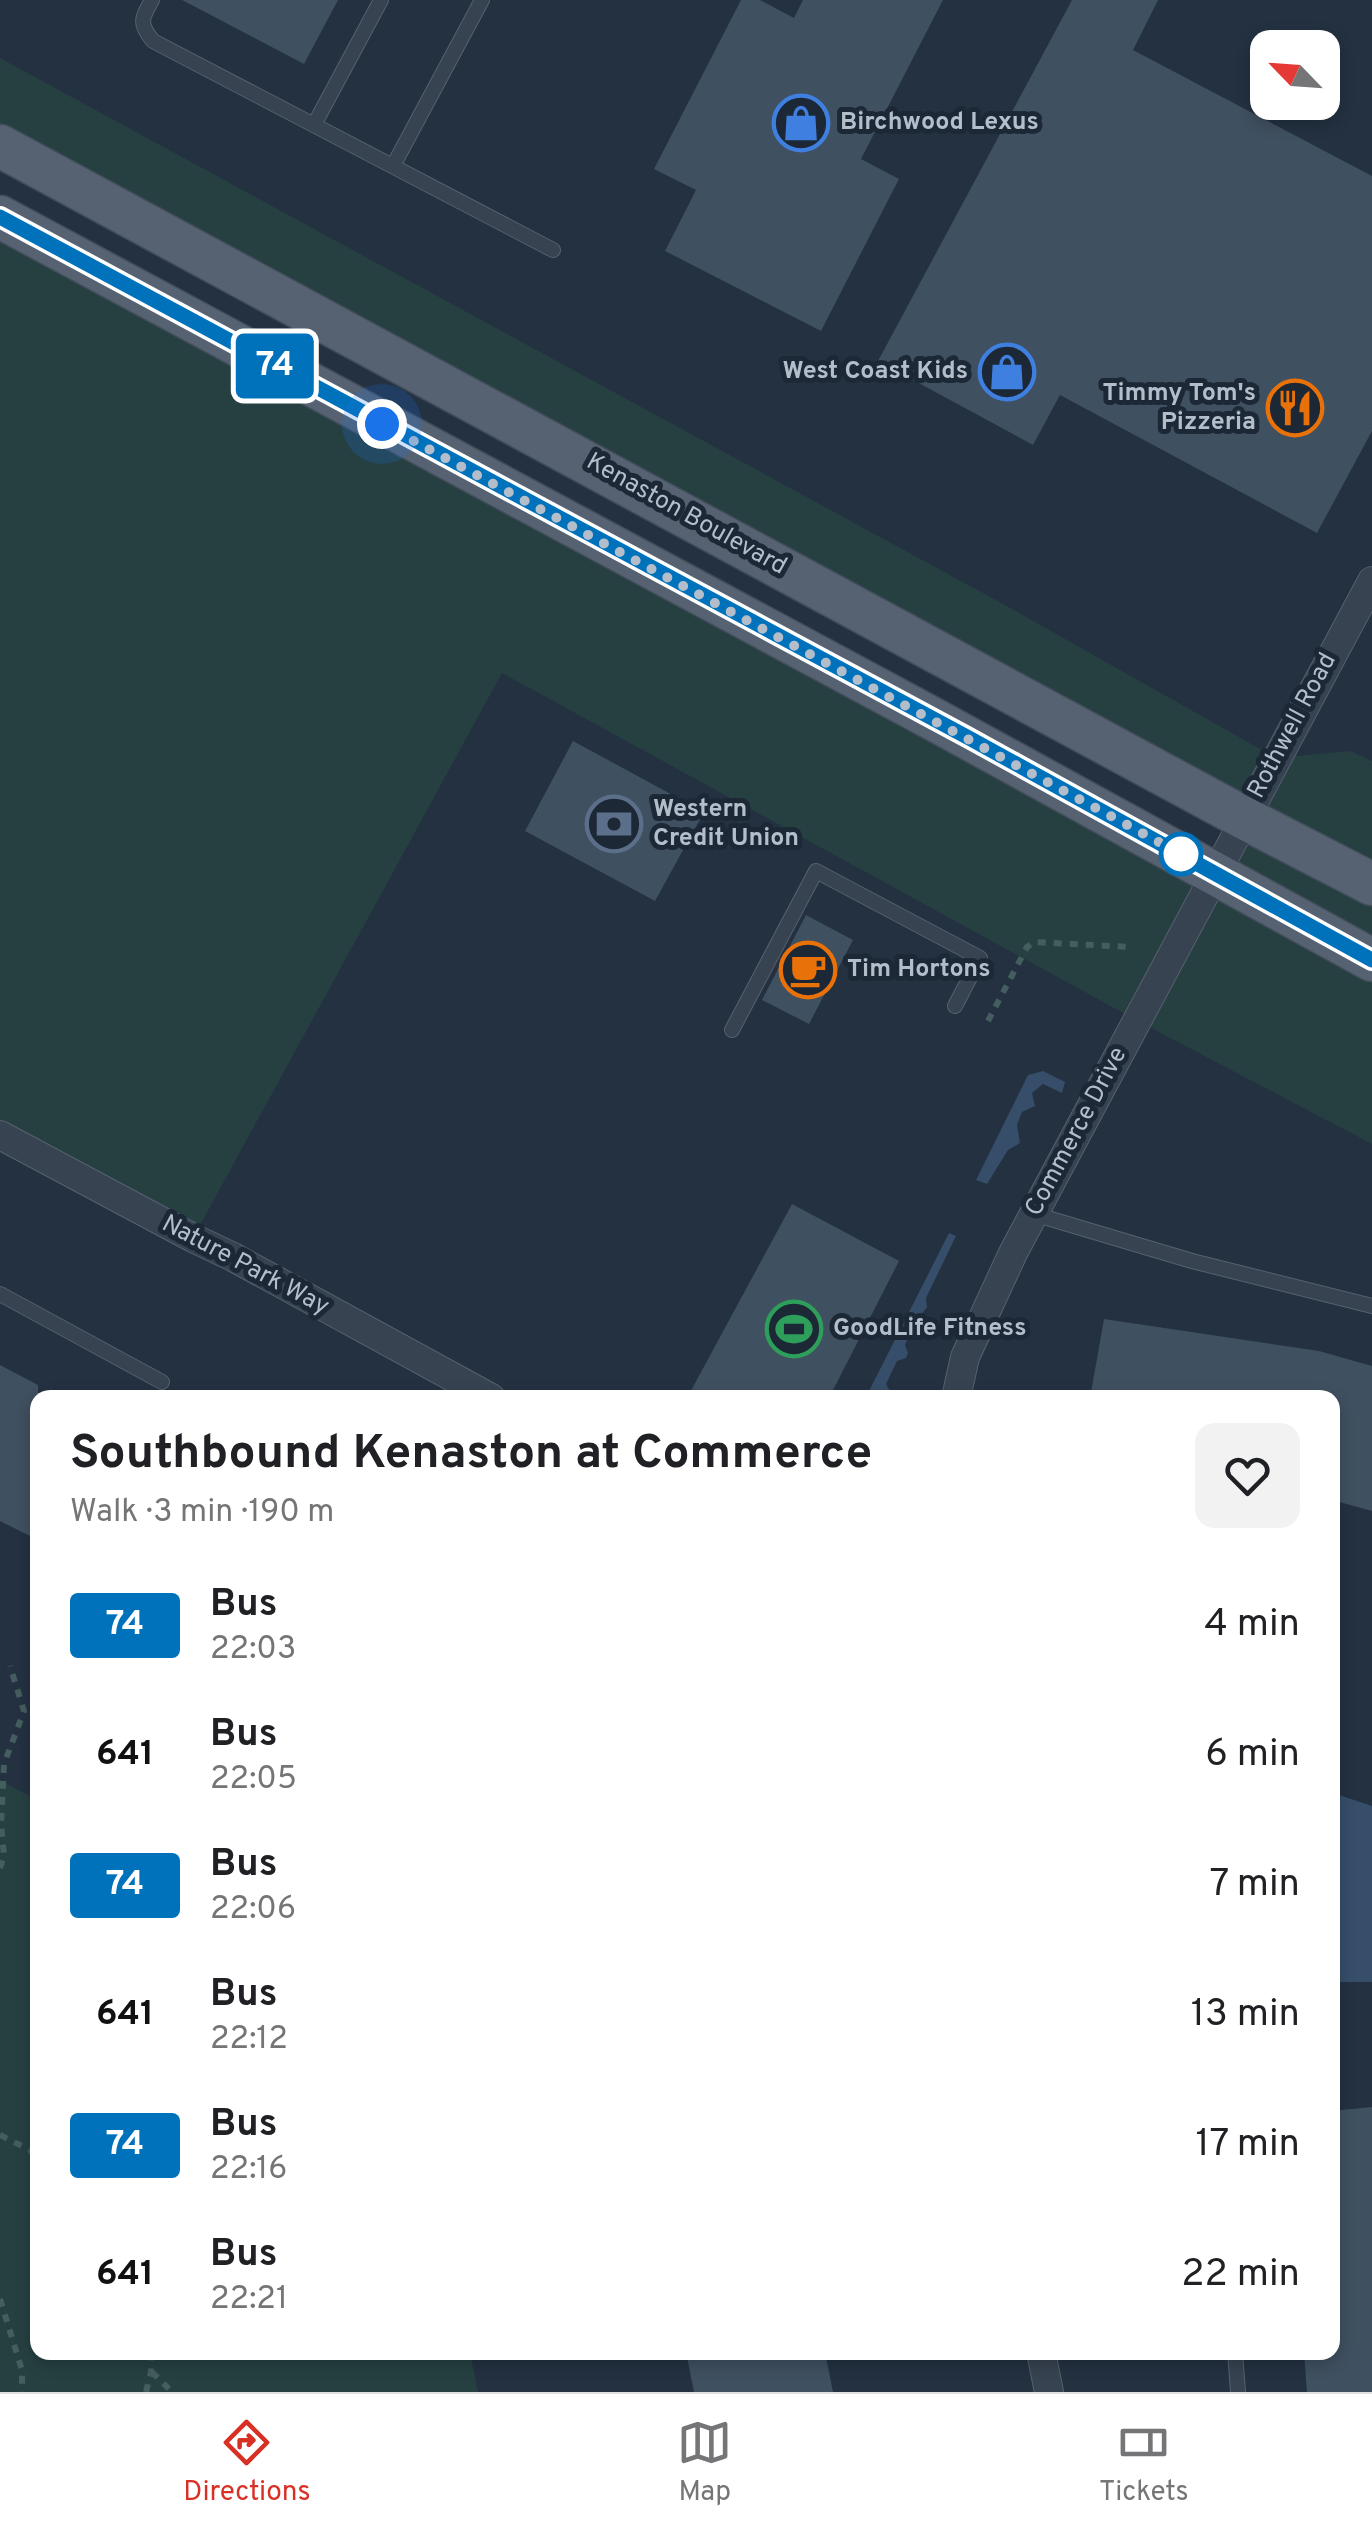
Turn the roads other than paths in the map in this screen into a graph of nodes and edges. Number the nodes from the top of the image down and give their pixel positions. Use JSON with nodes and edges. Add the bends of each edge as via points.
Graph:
{"nodes":[{"id":1,"x":152,"y":0,"type":"edge"},
{"id":2,"x":381,"y":0,"type":"edge"},
{"id":3,"x":482,"y":0,"type":"edge"},
{"id":4,"x":314,"y":125,"type":"junction"},
{"id":5,"x":0,"y":146,"type":"edge"},
{"id":6,"x":393,"y":166,"type":"junction"},
{"id":7,"x":0,"y":217,"type":"edge"},
{"id":8,"x":553,"y":250,"type":"dead end"},
{"id":9,"x":1372,"y":580,"type":"edge"},
{"id":10,"x":1244,"y":818,"type":"junction"},
{"id":11,"x":1215,"y":873,"type":"junction"},
{"id":12,"x":1372,"y":884,"type":"edge"},
{"id":13,"x":1372,"y":960,"type":"edge"},
{"id":14,"x":956,"y":1006,"type":"dead end"},
{"id":15,"x":732,"y":1030,"type":"dead end"},
{"id":16,"x":0,"y":1135,"type":"edge"},
{"id":17,"x":1034,"y":1214,"type":"junction"},
{"id":18,"x":0,"y":1294,"type":"edge"},
{"id":19,"x":1372,"y":1306,"type":"edge"},
{"id":20,"x":162,"y":1382,"type":"dead end"},
{"id":21,"x":476,"y":1390,"type":"edge"},
{"id":22,"x":958,"y":1390,"type":"edge"},
{"id":23,"x":1043,"y":2360,"type":"edge"},
{"id":24,"x":1236,"y":2360,"type":"edge"},
{"id":25,"x":1049,"y":2392,"type":"edge"},
{"id":26,"x":1238,"y":2392,"type":"edge"}],
"edges":[{"from":1,"to":4,"type":"lane","via":[[142,18],[152,40]]},
{"from":2,"to":4,"type":"lane"},
{"from":3,"to":6,"type":"lane"},
{"from":4,"to":6,"type":"lane"},
{"from":5,"to":10,"type":"main road","name":"Kenaston Boulevard"},
{"from":6,"to":8,"type":"lane"},
{"from":7,"to":11,"type":"main road"},
{"from":9,"to":10,"type":"street","name":"Rothwell Road"},
{"from":10,"to":11,"type":"street","name":"Rothwell Road"},
{"from":10,"to":12,"type":"main road","name":"Kenaston Boulevard"},
{"from":11,"to":13,"type":"main road"},
{"from":11,"to":17,"type":"street","name":"Commerce Drive"},
{"from":14,"to":15,"type":"lane","via":[[980,958],[816,870]]},
{"from":16,"to":21,"type":"street","name":"Nature Park Way"},
{"from":17,"to":19,"type":"lane"},
{"from":17,"to":22,"type":"street","name":"Commerce Drive","via":[[965,1357]]},
{"from":18,"to":20,"type":"lane"},
{"from":23,"to":25,"type":"street"},
{"from":24,"to":26,"type":"lane"}]}
